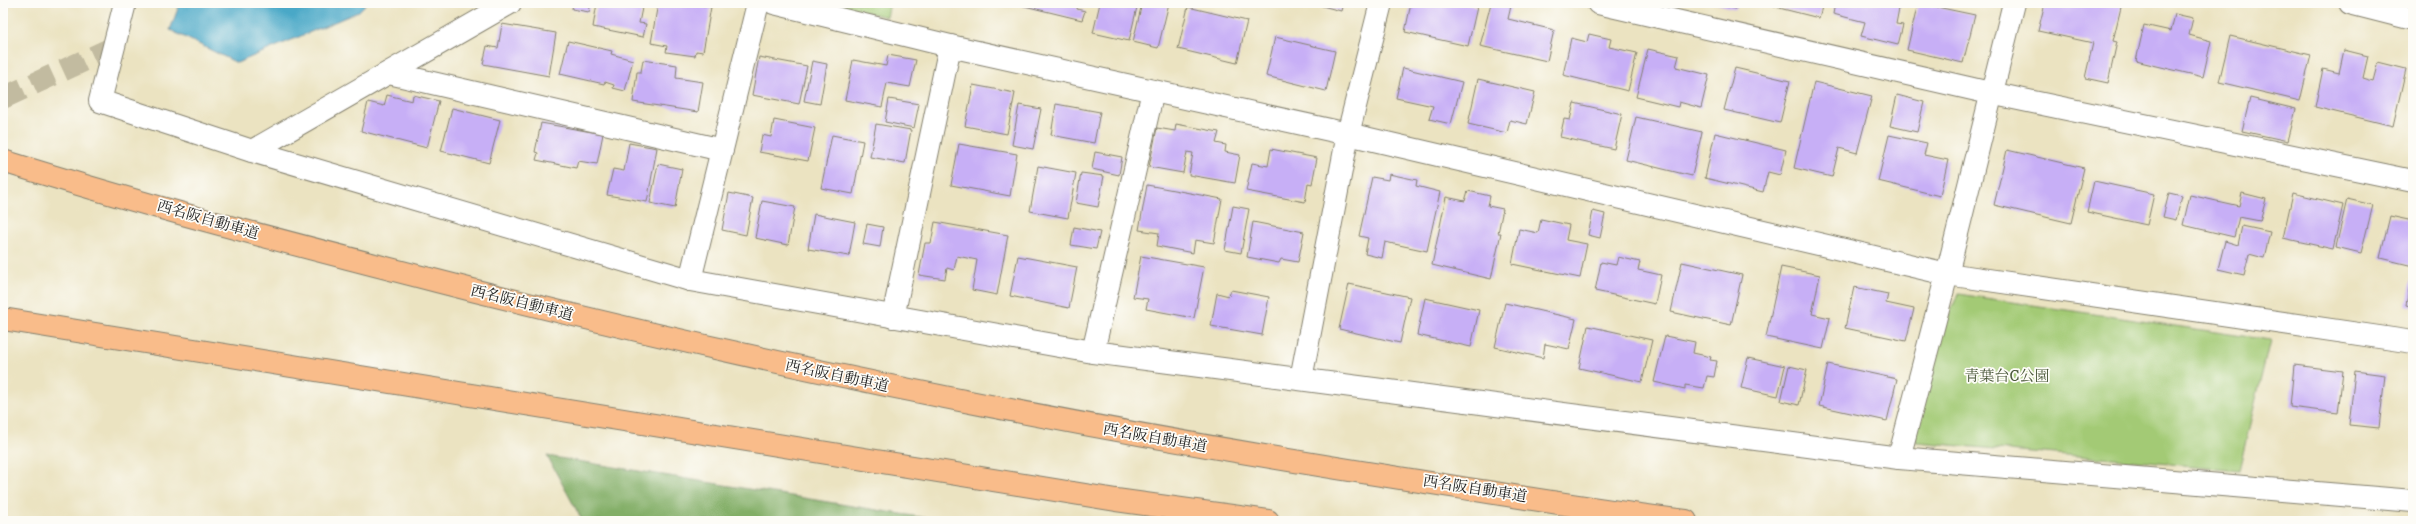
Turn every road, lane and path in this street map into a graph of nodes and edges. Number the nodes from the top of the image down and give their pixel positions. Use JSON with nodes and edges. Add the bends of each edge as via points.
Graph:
{"nodes":[{"id":1,"x":125,"y":3,"type":"edge"},
{"id":2,"x":510,"y":3,"type":"edge"},
{"id":3,"x":758,"y":3,"type":"edge"},
{"id":4,"x":774,"y":3,"type":"edge"},
{"id":5,"x":1381,"y":3,"type":"edge"},
{"id":6,"x":1598,"y":3,"type":"edge"},
{"id":7,"x":2014,"y":3,"type":"edge"},
{"id":8,"x":2350,"y":3,"type":"edge"},
{"id":9,"x":2413,"y":19,"type":"edge"},
{"id":10,"x":950,"y":46,"type":"junction"},
{"id":11,"x":389,"y":73,"type":"junction"},
{"id":12,"x":1153,"y":91,"type":"junction"},
{"id":13,"x":1990,"y":93,"type":"junction"},
{"id":14,"x":1348,"y":134,"type":"junction"},
{"id":15,"x":722,"y":150,"type":"junction"},
{"id":16,"x":252,"y":151,"type":"junction"},
{"id":17,"x":3,"y":161,"type":"edge"},
{"id":18,"x":2413,"y":181,"type":"edge"},
{"id":19,"x":1948,"y":274,"type":"junction"},
{"id":20,"x":690,"y":280,"type":"junction"},
{"id":21,"x":893,"y":317,"type":"junction"},
{"id":22,"x":3,"y":319,"type":"edge"},
{"id":23,"x":2413,"y":342,"type":"edge"},
{"id":24,"x":1093,"y":352,"type":"junction"},
{"id":25,"x":1301,"y":379,"type":"junction"},
{"id":26,"x":1899,"y":458,"type":"junction"},
{"id":27,"x":2413,"y":501,"type":"edge"},
{"id":28,"x":1268,"y":521,"type":"edge"},
{"id":29,"x":1686,"y":521,"type":"edge"}],
"edges":[{"from":1,"to":16,"type":"street","via":[[100,101]]},
{"from":2,"to":11,"type":"street"},
{"from":3,"to":15,"type":"street"},
{"from":4,"to":10,"type":"street"},
{"from":5,"to":14,"type":"street"},
{"from":6,"to":13,"type":"street"},
{"from":7,"to":13,"type":"street"},
{"from":8,"to":9,"type":"street"},
{"from":10,"to":12,"type":"street"},
{"from":10,"to":21,"type":"street"},
{"from":11,"to":15,"type":"street"},
{"from":11,"to":16,"type":"street"},
{"from":12,"to":14,"type":"street"},
{"from":12,"to":24,"type":"street"},
{"from":13,"to":18,"type":"street"},
{"from":13,"to":19,"type":"street"},
{"from":14,"to":19,"type":"street"},
{"from":14,"to":25,"type":"street"},
{"from":15,"to":20,"type":"street"},
{"from":16,"to":20,"type":"street"},
{"from":17,"to":29,"type":"highway","name":"西名阪自動車道","via":[[298,245],[557,312],[809,370],[1004,410],[1223,450]]},
{"from":19,"to":23,"type":"street"},
{"from":19,"to":26,"type":"street"},
{"from":20,"to":21,"type":"street"},
{"from":21,"to":24,"type":"street"},
{"from":22,"to":28,"type":"highway","via":[[1108,498]]},
{"from":24,"to":25,"type":"street"},
{"from":25,"to":26,"type":"street"},
{"from":26,"to":27,"type":"street"}]}
